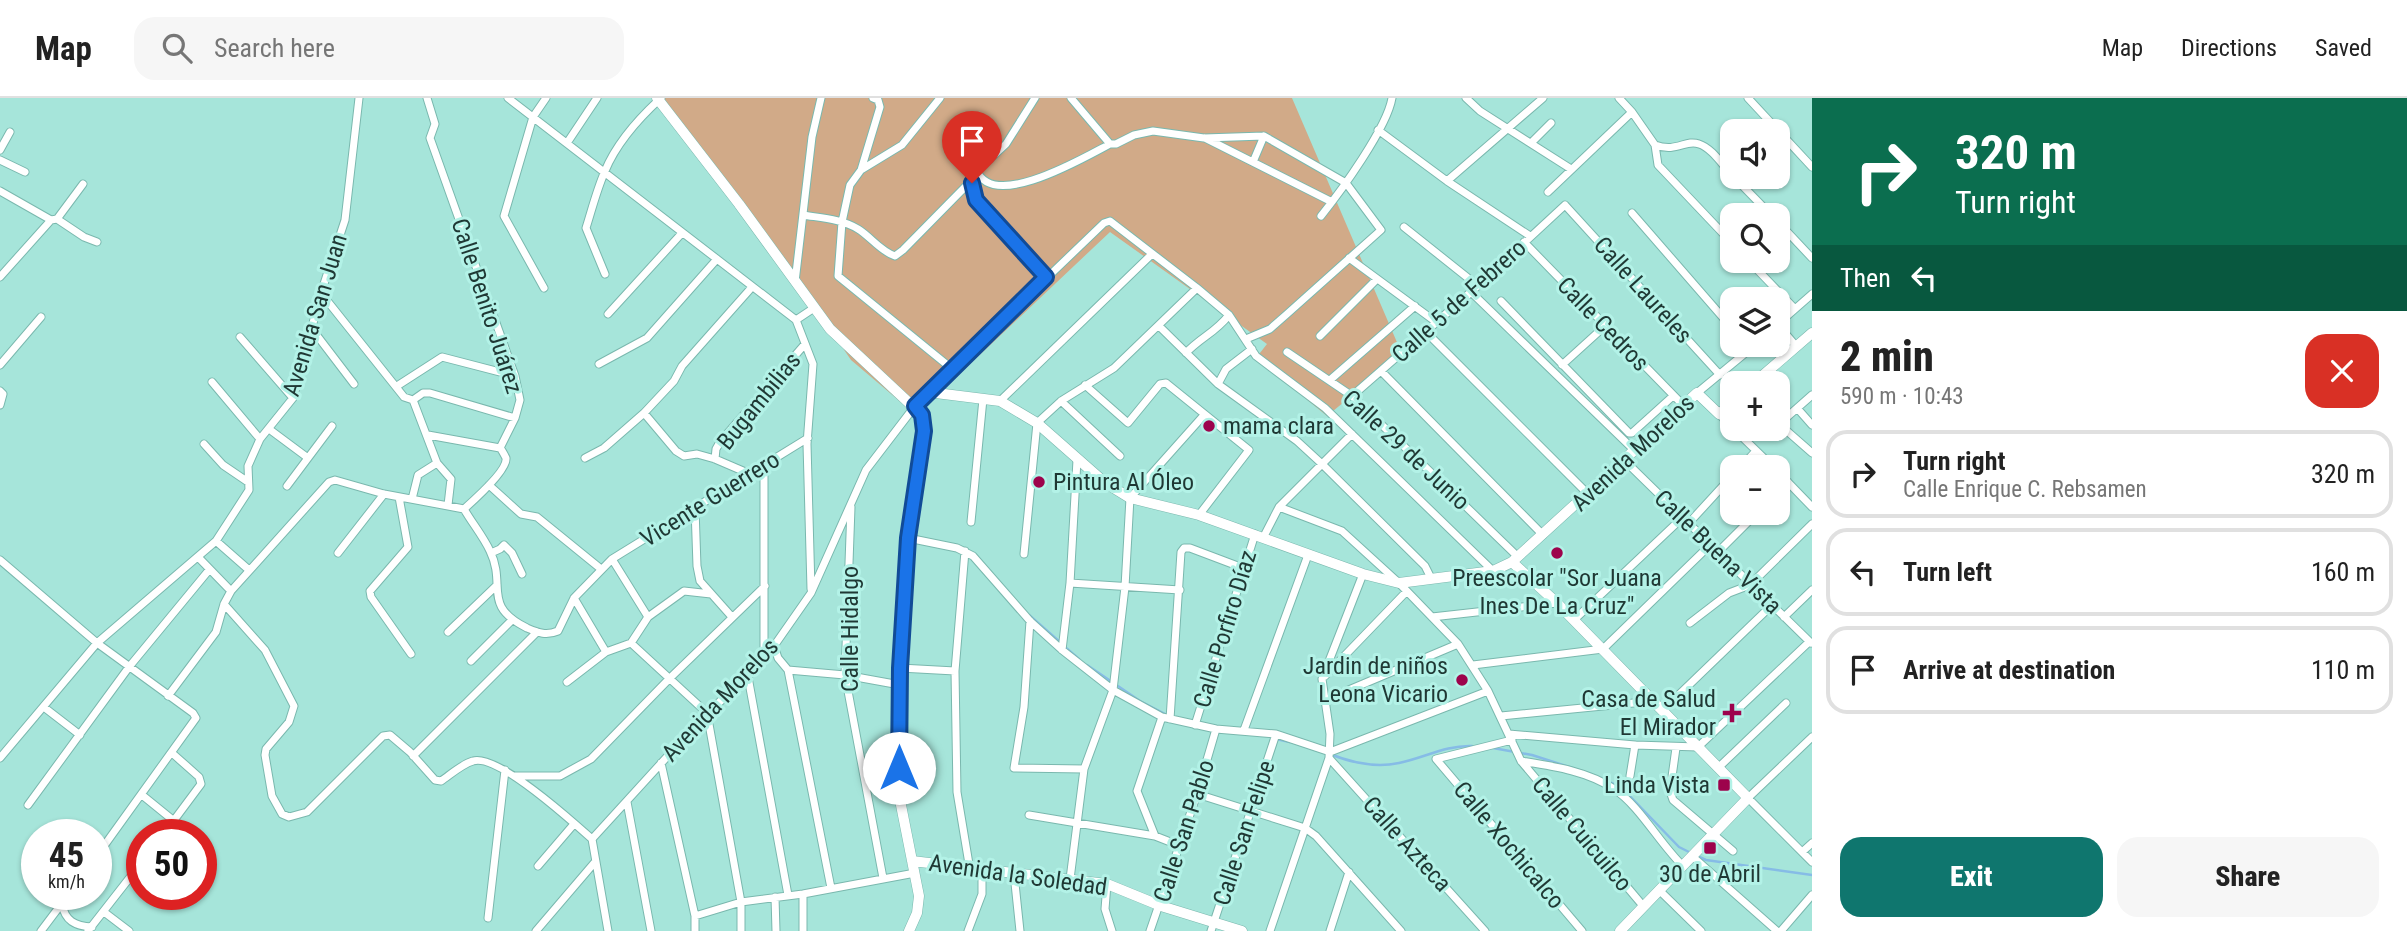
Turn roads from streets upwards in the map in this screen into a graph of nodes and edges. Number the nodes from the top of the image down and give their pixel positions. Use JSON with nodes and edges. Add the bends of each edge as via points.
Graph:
{"nodes":[{"id":1,"x":359,"y":98,"type":"edge"},
{"id":2,"x":427,"y":98,"type":"edge"},
{"id":3,"x":508,"y":98,"type":"edge"},
{"id":4,"x":546,"y":98,"type":"edge"},
{"id":5,"x":597,"y":98,"type":"edge"},
{"id":6,"x":821,"y":98,"type":"edge"},
{"id":7,"x":873,"y":98,"type":"edge"},
{"id":8,"x":940,"y":98,"type":"edge"},
{"id":9,"x":1035,"y":98,"type":"edge"},
{"id":10,"x":1070,"y":98,"type":"edge"},
{"id":11,"x":1392,"y":98,"type":"edge"},
{"id":12,"x":1466,"y":98,"type":"edge"},
{"id":13,"x":1543,"y":98,"type":"edge"},
{"id":14,"x":1619,"y":98,"type":"edge"},
{"id":15,"x":1748,"y":98,"type":"edge"},
{"id":16,"x":659,"y":99,"type":"edge"},
{"id":17,"x":1632,"y":112,"type":"junction"},
{"id":18,"x":533,"y":117,"type":"junction"},
{"id":19,"x":1551,"y":123,"type":"dead end"},
{"id":20,"x":1507,"y":127,"type":"junction"},
{"id":21,"x":1378,"y":130,"type":"junction"},
{"id":22,"x":10,"y":132,"type":"dead end"},
{"id":23,"x":1264,"y":136,"type":"junction"},
{"id":24,"x":1204,"y":138,"type":"junction"},
{"id":25,"x":567,"y":143,"type":"junction"},
{"id":26,"x":1531,"y":143,"type":"junction"},
{"id":27,"x":1110,"y":144,"type":"junction"},
{"id":28,"x":1655,"y":145,"type":"junction"},
{"id":29,"x":0,"y":150,"type":"edge"},
{"id":30,"x":0,"y":160,"type":"edge"},
{"id":31,"x":1253,"y":162,"type":"junction"},
{"id":32,"x":1720,"y":163,"type":"edge"},
{"id":33,"x":1812,"y":167,"type":"edge"},
{"id":34,"x":1571,"y":169,"type":"junction"},
{"id":35,"x":861,"y":170,"type":"junction"},
{"id":36,"x":605,"y":171,"type":"junction"},
{"id":37,"x":977,"y":171,"type":"junction"},
{"id":38,"x":25,"y":172,"type":"dead end"},
{"id":39,"x":1447,"y":181,"type":"junction"},
{"id":40,"x":972,"y":183,"type":"junction"},
{"id":41,"x":1346,"y":183,"type":"junction"},
{"id":42,"x":83,"y":184,"type":"dead end"},
{"id":43,"x":1746,"y":189,"type":"edge"},
{"id":44,"x":0,"y":191,"type":"edge"},
{"id":45,"x":1548,"y":192,"type":"dead end"},
{"id":46,"x":1332,"y":202,"type":"junction"},
{"id":47,"x":1759,"y":203,"type":"edge"},
{"id":48,"x":1565,"y":205,"type":"joint"},
{"id":49,"x":1632,"y":213,"type":"dead end"},
{"id":50,"x":803,"y":215,"type":"junction"},
{"id":51,"x":1321,"y":216,"type":"dead end"},
{"id":52,"x":54,"y":220,"type":"junction"},
{"id":53,"x":842,"y":222,"type":"junction"},
{"id":54,"x":1404,"y":227,"type":"dead end"},
{"id":55,"x":1720,"y":230,"type":"edge"},
{"id":56,"x":682,"y":233,"type":"junction"},
{"id":57,"x":1790,"y":234,"type":"edge"},
{"id":58,"x":1527,"y":239,"type":"junction"},
{"id":59,"x":97,"y":242,"type":"dead end"},
{"id":60,"x":1152,"y":254,"type":"junction"},
{"id":61,"x":1812,"y":257,"type":"edge"},
{"id":62,"x":1349,"y":258,"type":"junction"},
{"id":63,"x":717,"y":259,"type":"junction"},
{"id":64,"x":1760,"y":273,"type":"edge"},
{"id":65,"x":605,"y":274,"type":"dead end"},
{"id":66,"x":0,"y":277,"type":"edge"},
{"id":67,"x":1046,"y":277,"type":"junction"},
{"id":68,"x":1377,"y":279,"type":"junction"},
{"id":69,"x":795,"y":283,"type":"junction"},
{"id":70,"x":1478,"y":286,"type":"junction"},
{"id":71,"x":752,"y":287,"type":"junction"},
{"id":72,"x":544,"y":288,"type":"dead end"},
{"id":73,"x":1197,"y":288,"type":"junction"},
{"id":74,"x":1471,"y":292,"type":"junction"},
{"id":75,"x":321,"y":293,"type":"junction"},
{"id":76,"x":1812,"y":294,"type":"edge"},
{"id":77,"x":1501,"y":301,"type":"dead end"},
{"id":78,"x":1415,"y":306,"type":"junction"},
{"id":79,"x":814,"y":308,"type":"junction"},
{"id":80,"x":1795,"y":309,"type":"junction"},
{"id":81,"x":1790,"y":313,"type":"edge"},
{"id":82,"x":608,"y":314,"type":"dead end"},
{"id":83,"x":1720,"y":314,"type":"edge"},
{"id":84,"x":1230,"y":315,"type":"junction"},
{"id":85,"x":41,"y":317,"type":"dead end"},
{"id":86,"x":796,"y":320,"type":"junction"},
{"id":87,"x":1436,"y":322,"type":"junction"},
{"id":88,"x":1605,"y":326,"type":"junction"},
{"id":89,"x":1160,"y":327,"type":"junction"},
{"id":90,"x":312,"y":329,"type":"junction"},
{"id":91,"x":1426,"y":331,"type":"junction"},
{"id":92,"x":1320,"y":335,"type":"dead end"},
{"id":93,"x":240,"y":337,"type":"dead end"},
{"id":94,"x":1810,"y":338,"type":"edge"},
{"id":95,"x":1246,"y":339,"type":"junction"},
{"id":96,"x":1790,"y":339,"type":"edge"},
{"id":97,"x":805,"y":344,"type":"junction"},
{"id":98,"x":1796,"y":346,"type":"junction"},
{"id":99,"x":1252,"y":349,"type":"junction"},
{"id":100,"x":1287,"y":352,"type":"dead end"},
{"id":101,"x":1186,"y":353,"type":"junction"},
{"id":102,"x":1739,"y":357,"type":"edge"},
{"id":103,"x":599,"y":364,"type":"dead end"},
{"id":104,"x":0,"y":365,"type":"edge"},
{"id":105,"x":1562,"y":365,"type":"junction"},
{"id":106,"x":951,"y":368,"type":"junction"},
{"id":107,"x":1381,"y":371,"type":"junction"},
{"id":108,"x":1724,"y":371,"type":"edge"},
{"id":109,"x":1768,"y":371,"type":"edge"},
{"id":110,"x":1720,"y":375,"type":"joint"},
{"id":111,"x":514,"y":376,"type":"junction"},
{"id":112,"x":1330,"y":380,"type":"junction"},
{"id":113,"x":212,"y":382,"type":"dead end"},
{"id":114,"x":354,"y":384,"type":"dead end"},
{"id":115,"x":1218,"y":384,"type":"junction"},
{"id":116,"x":397,"y":386,"type":"junction"},
{"id":117,"x":1085,"y":386,"type":"junction"},
{"id":118,"x":0,"y":390,"type":"edge"},
{"id":119,"x":928,"y":392,"type":"junction"},
{"id":120,"x":1697,"y":393,"type":"junction"},
{"id":121,"x":1812,"y":395,"type":"edge"},
{"id":122,"x":1352,"y":396,"type":"junction"},
{"id":123,"x":1673,"y":396,"type":"junction"},
{"id":124,"x":293,"y":398,"type":"junction"},
{"id":125,"x":413,"y":400,"type":"junction"},
{"id":126,"x":983,"y":400,"type":"junction"},
{"id":127,"x":1000,"y":401,"type":"junction"},
{"id":128,"x":1061,"y":401,"type":"junction"},
{"id":129,"x":0,"y":405,"type":"edge"},
{"id":130,"x":1683,"y":405,"type":"junction"},
{"id":131,"x":915,"y":406,"type":"junction"},
{"id":132,"x":1797,"y":408,"type":"junction"},
{"id":133,"x":644,"y":413,"type":"junction"},
{"id":134,"x":1719,"y":414,"type":"edge"},
{"id":135,"x":1790,"y":414,"type":"edge"},
{"id":136,"x":1204,"y":415,"type":"junction"},
{"id":137,"x":516,"y":418,"type":"junction"},
{"id":138,"x":1037,"y":423,"type":"junction"},
{"id":139,"x":1812,"y":425,"type":"edge"},
{"id":140,"x":332,"y":426,"type":"dead end"},
{"id":141,"x":269,"y":429,"type":"junction"},
{"id":142,"x":1352,"y":434,"type":"junction"},
{"id":143,"x":1790,"y":434,"type":"edge"},
{"id":144,"x":428,"y":435,"type":"junction"},
{"id":145,"x":808,"y":438,"type":"junction"},
{"id":146,"x":260,"y":439,"type":"junction"},
{"id":147,"x":1746,"y":441,"type":"edge"},
{"id":148,"x":204,"y":444,"type":"dead end"},
{"id":149,"x":500,"y":448,"type":"junction"},
{"id":150,"x":1634,"y":450,"type":"junction"},
{"id":151,"x":1756,"y":451,"type":"junction"},
{"id":152,"x":1812,"y":453,"type":"edge"},
{"id":153,"x":1752,"y":455,"type":"edge"},
{"id":154,"x":1760,"y":455,"type":"edge"},
{"id":155,"x":1120,"y":456,"type":"dead end"},
{"id":156,"x":308,"y":457,"type":"junction"},
{"id":157,"x":585,"y":458,"type":"dead end"},
{"id":158,"x":715,"y":459,"type":"junction"},
{"id":159,"x":1077,"y":460,"type":"junction"},
{"id":160,"x":1624,"y":460,"type":"junction"},
{"id":161,"x":437,"y":463,"type":"junction"},
{"id":162,"x":1322,"y":464,"type":"junction"},
{"id":163,"x":764,"y":465,"type":"junction"},
{"id":164,"x":750,"y":474,"type":"junction"},
{"id":165,"x":248,"y":482,"type":"junction"},
{"id":166,"x":1790,"y":484,"type":"edge"},
{"id":167,"x":489,"y":485,"type":"junction"},
{"id":168,"x":287,"y":486,"type":"dead end"},
{"id":169,"x":1720,"y":487,"type":"edge"},
{"id":170,"x":384,"y":494,"type":"junction"},
{"id":171,"x":1588,"y":494,"type":"junction"},
{"id":172,"x":398,"y":497,"type":"junction"},
{"id":173,"x":1130,"y":498,"type":"junction"},
{"id":174,"x":412,"y":499,"type":"junction"},
{"id":175,"x":852,"y":503,"type":"junction"},
{"id":176,"x":448,"y":505,"type":"junction"},
{"id":177,"x":1279,"y":507,"type":"junction"},
{"id":178,"x":1812,"y":507,"type":"edge"},
{"id":179,"x":695,"y":508,"type":"junction"},
{"id":180,"x":464,"y":509,"type":"junction"},
{"id":181,"x":1199,"y":516,"type":"junction"},
{"id":182,"x":1685,"y":521,"type":"junction"},
{"id":183,"x":971,"y":522,"type":"dead end"},
{"id":184,"x":1812,"y":524,"type":"edge"},
{"id":185,"x":1745,"y":525,"type":"edge"},
{"id":186,"x":1543,"y":535,"type":"junction"},
{"id":187,"x":1259,"y":536,"type":"junction"},
{"id":188,"x":908,"y":538,"type":"junction"},
{"id":189,"x":216,"y":541,"type":"junction"},
{"id":190,"x":1710,"y":545,"type":"junction"},
{"id":191,"x":965,"y":551,"type":"junction"},
{"id":192,"x":338,"y":553,"type":"dead end"},
{"id":193,"x":491,"y":553,"type":"junction"},
{"id":194,"x":1717,"y":553,"type":"junction"},
{"id":195,"x":1024,"y":554,"type":"dead end"},
{"id":196,"x":1308,"y":555,"type":"junction"},
{"id":197,"x":198,"y":557,"type":"junction"},
{"id":198,"x":612,"y":559,"type":"junction"},
{"id":199,"x":0,"y":560,"type":"edge"},
{"id":200,"x":1515,"y":560,"type":"junction"},
{"id":201,"x":1243,"y":568,"type":"junction"},
{"id":202,"x":601,"y":569,"type":"junction"},
{"id":203,"x":209,"y":570,"type":"junction"},
{"id":204,"x":249,"y":570,"type":"junction"},
{"id":205,"x":1493,"y":571,"type":"junction"},
{"id":206,"x":522,"y":574,"type":"dead end"},
{"id":207,"x":1363,"y":574,"type":"junction"},
{"id":208,"x":1431,"y":578,"type":"junction"},
{"id":209,"x":1070,"y":583,"type":"junction"},
{"id":210,"x":497,"y":585,"type":"junction"},
{"id":211,"x":1750,"y":585,"type":"junction"},
{"id":212,"x":765,"y":586,"type":"junction"},
{"id":213,"x":1125,"y":587,"type":"junction"},
{"id":214,"x":1403,"y":587,"type":"junction"},
{"id":215,"x":1180,"y":590,"type":"junction"},
{"id":216,"x":1812,"y":590,"type":"edge"},
{"id":217,"x":231,"y":591,"type":"junction"},
{"id":218,"x":811,"y":593,"type":"junction"},
{"id":219,"x":711,"y":594,"type":"junction"},
{"id":220,"x":574,"y":598,"type":"junction"},
{"id":221,"x":1558,"y":603,"type":"junction"},
{"id":222,"x":223,"y":604,"type":"junction"},
{"id":223,"x":1772,"y":605,"type":"junction"},
{"id":224,"x":648,"y":617,"type":"junction"},
{"id":225,"x":732,"y":617,"type":"junction"},
{"id":226,"x":1432,"y":617,"type":"junction"},
{"id":227,"x":1784,"y":617,"type":"junction"},
{"id":228,"x":512,"y":620,"type":"junction"},
{"id":229,"x":1574,"y":620,"type":"junction"},
{"id":230,"x":1030,"y":621,"type":"junction"},
{"id":231,"x":1690,"y":623,"type":"dead end"},
{"id":232,"x":448,"y":632,"type":"dead end"},
{"id":233,"x":537,"y":632,"type":"junction"},
{"id":234,"x":97,"y":643,"type":"junction"},
{"id":235,"x":631,"y":643,"type":"junction"},
{"id":236,"x":1811,"y":643,"type":"edge"},
{"id":237,"x":1458,"y":644,"type":"junction"},
{"id":238,"x":774,"y":646,"type":"junction"},
{"id":239,"x":1603,"y":649,"type":"junction"},
{"id":240,"x":1062,"y":650,"type":"junction"},
{"id":241,"x":606,"y":652,"type":"junction"},
{"id":242,"x":411,"y":654,"type":"dead end"},
{"id":243,"x":764,"y":654,"type":"junction"},
{"id":244,"x":471,"y":661,"type":"dead end"},
{"id":245,"x":1474,"y":666,"type":"junction"},
{"id":246,"x":130,"y":667,"type":"junction"},
{"id":247,"x":900,"y":668,"type":"junction"},
{"id":248,"x":788,"y":670,"type":"junction"},
{"id":249,"x":955,"y":671,"type":"junction"},
{"id":250,"x":845,"y":675,"type":"junction"},
{"id":251,"x":748,"y":677,"type":"junction"},
{"id":252,"x":670,"y":678,"type":"junction"},
{"id":253,"x":1322,"y":679,"type":"junction"},
{"id":254,"x":567,"y":682,"type":"dead end"},
{"id":255,"x":900,"y":685,"type":"junction"},
{"id":256,"x":1113,"y":690,"type":"junction"},
{"id":257,"x":1488,"y":691,"type":"junction"},
{"id":258,"x":168,"y":696,"type":"junction"},
{"id":259,"x":1325,"y":700,"type":"junction"},
{"id":260,"x":1654,"y":701,"type":"junction"},
{"id":261,"x":1786,"y":703,"type":"dead end"},
{"id":262,"x":45,"y":708,"type":"junction"},
{"id":263,"x":1663,"y":710,"type":"junction"},
{"id":264,"x":707,"y":713,"type":"junction"},
{"id":265,"x":1501,"y":716,"type":"junction"},
{"id":266,"x":1166,"y":718,"type":"junction"},
{"id":267,"x":1195,"y":724,"type":"junction"},
{"id":268,"x":1216,"y":729,"type":"junction"},
{"id":269,"x":1244,"y":730,"type":"junction"},
{"id":270,"x":1276,"y":734,"type":"junction"},
{"id":271,"x":80,"y":735,"type":"junction"},
{"id":272,"x":1510,"y":737,"type":"junction"},
{"id":273,"x":1812,"y":737,"type":"edge"},
{"id":274,"x":1635,"y":745,"type":"junction"},
{"id":275,"x":1698,"y":747,"type":"junction"},
{"id":276,"x":1676,"y":748,"type":"junction"},
{"id":277,"x":172,"y":753,"type":"junction"},
{"id":278,"x":1330,"y":755,"type":"junction"},
{"id":279,"x":413,"y":756,"type":"junction"},
{"id":280,"x":0,"y":758,"type":"edge"},
{"id":281,"x":1521,"y":761,"type":"junction"},
{"id":282,"x":661,"y":763,"type":"junction"},
{"id":283,"x":1719,"y":767,"type":"junction"},
{"id":284,"x":1084,"y":769,"type":"junction"},
{"id":285,"x":505,"y":770,"type":"junction"},
{"id":286,"x":515,"y":776,"type":"junction"},
{"id":287,"x":1630,"y":776,"type":"dead end"},
{"id":288,"x":1197,"y":794,"type":"junction"},
{"id":289,"x":142,"y":795,"type":"junction"},
{"id":290,"x":1748,"y":798,"type":"junction"},
{"id":291,"x":627,"y":802,"type":"junction"},
{"id":292,"x":28,"y":805,"type":"dead end"},
{"id":293,"x":1250,"y":812,"type":"junction"},
{"id":294,"x":1030,"y":815,"type":"dead end"},
{"id":295,"x":172,"y":819,"type":"edge"},
{"id":296,"x":175,"y":819,"type":"edge"},
{"id":297,"x":1079,"y":822,"type":"junction"},
{"id":298,"x":574,"y":824,"type":"junction"},
{"id":299,"x":1305,"y":828,"type":"junction"},
{"id":300,"x":1712,"y":833,"type":"junction"},
{"id":301,"x":112,"y":835,"type":"edge"},
{"id":302,"x":1155,"y":836,"type":"junction"},
{"id":303,"x":593,"y":839,"type":"junction"},
{"id":304,"x":1812,"y":843,"type":"edge"},
{"id":305,"x":1178,"y":845,"type":"junction"},
{"id":306,"x":1733,"y":851,"type":"dead end"},
{"id":307,"x":1802,"y":852,"type":"junction"},
{"id":308,"x":1692,"y":856,"type":"junction"},
{"id":309,"x":912,"y":861,"type":"junction"},
{"id":310,"x":595,"y":862,"type":"junction"},
{"id":311,"x":1812,"y":862,"type":"edge"},
{"id":312,"x":538,"y":866,"type":"dead end"},
{"id":313,"x":1683,"y":866,"type":"junction"},
{"id":314,"x":970,"y":870,"type":"junction"},
{"id":315,"x":982,"y":871,"type":"junction"},
{"id":316,"x":915,"y":873,"type":"junction"},
{"id":317,"x":1349,"y":873,"type":"junction"},
{"id":318,"x":1014,"y":874,"type":"junction"},
{"id":319,"x":883,"y":878,"type":"junction"},
{"id":320,"x":1070,"y":879,"type":"junction"},
{"id":321,"x":126,"y":883,"type":"edge"},
{"id":322,"x":1107,"y":884,"type":"junction"},
{"id":323,"x":831,"y":888,"type":"junction"},
{"id":324,"x":1660,"y":891,"type":"junction"},
{"id":325,"x":803,"y":894,"type":"junction"},
{"id":326,"x":788,"y":895,"type":"junction"},
{"id":327,"x":1812,"y":895,"type":"edge"},
{"id":328,"x":775,"y":897,"type":"junction"},
{"id":329,"x":741,"y":902,"type":"junction"},
{"id":330,"x":1161,"y":906,"type":"junction"},
{"id":331,"x":1644,"y":907,"type":"junction"},
{"id":332,"x":57,"y":910,"type":"edge"},
{"id":333,"x":63,"y":910,"type":"edge"},
{"id":334,"x":103,"y":912,"type":"junction"},
{"id":335,"x":695,"y":916,"type":"junction"},
{"id":336,"x":488,"y":918,"type":"dead end"},
{"id":337,"x":1213,"y":927,"type":"edge"},
{"id":338,"x":90,"y":929,"type":"edge"},
{"id":339,"x":41,"y":931,"type":"edge"},
{"id":340,"x":129,"y":931,"type":"edge"},
{"id":341,"x":536,"y":931,"type":"edge"},
{"id":342,"x":608,"y":931,"type":"edge"},
{"id":343,"x":651,"y":931,"type":"edge"},
{"id":344,"x":695,"y":931,"type":"edge"},
{"id":345,"x":741,"y":931,"type":"edge"},
{"id":346,"x":776,"y":931,"type":"edge"},
{"id":347,"x":803,"y":931,"type":"edge"},
{"id":348,"x":908,"y":931,"type":"edge"},
{"id":349,"x":968,"y":931,"type":"edge"},
{"id":350,"x":1020,"y":931,"type":"edge"},
{"id":351,"x":1112,"y":931,"type":"edge"},
{"id":352,"x":1150,"y":931,"type":"edge"},
{"id":353,"x":1242,"y":931,"type":"edge"},
{"id":354,"x":1270,"y":931,"type":"edge"},
{"id":355,"x":1330,"y":931,"type":"edge"},
{"id":356,"x":1401,"y":931,"type":"edge"},
{"id":357,"x":1485,"y":931,"type":"edge"},
{"id":358,"x":1582,"y":931,"type":"edge"},
{"id":359,"x":1620,"y":931,"type":"edge"},
{"id":360,"x":1701,"y":931,"type":"edge"},
{"id":361,"x":1779,"y":931,"type":"edge"}],
"edges":[{"from":1,"to":75,"type":"street","name":"Avenida San Juan","via":[[345,220]]},
{"from":2,"to":111,"type":"street","name":"Calle Benito Juárez","via":[[435,124],[430,138]]},
{"from":3,"to":18,"type":"street"},
{"from":4,"to":18,"type":"street"},
{"from":5,"to":25,"type":"street"},
{"from":6,"to":50,"type":"street"},
{"from":7,"to":35,"type":"street","via":[[880,107]]},
{"from":8,"to":35,"type":"street","via":[[902,145]]},
{"from":9,"to":37,"type":"street","via":[[1006,144]]},
{"from":10,"to":27,"type":"street"},
{"from":11,"to":21,"type":"street"},
{"from":12,"to":20,"type":"street"},
{"from":13,"to":20,"type":"street"},
{"from":14,"to":17,"type":"street"},
{"from":15,"to":33,"type":"street"},
{"from":16,"to":36,"type":"street","via":[[625,136]]},
{"from":16,"to":69,"type":"street"},
{"from":17,"to":28,"type":"street"},
{"from":17,"to":34,"type":"street"},
{"from":18,"to":25,"type":"street"},
{"from":18,"to":72,"type":"street","via":[[504,216]]},
{"from":19,"to":26,"type":"street"},
{"from":20,"to":26,"type":"street"},
{"from":20,"to":39,"type":"street"},
{"from":21,"to":39,"type":"street","name":"Calle Cedros"},
{"from":21,"to":41,"type":"street"},
{"from":22,"to":29,"type":"street"},
{"from":23,"to":24,"type":"street"},
{"from":23,"to":31,"type":"street"},
{"from":23,"to":41,"type":"street"},
{"from":24,"to":27,"type":"street","via":[[1153,131]]},
{"from":24,"to":31,"type":"street"},
{"from":25,"to":36,"type":"street"},
{"from":26,"to":34,"type":"street"},
{"from":27,"to":37,"type":"street","via":[[1046,177],[992,185]]},
{"from":28,"to":32,"type":"street","via":[[1675,149],[1698,143]]},
{"from":28,"to":55,"type":"street","via":[[1658,164]]},
{"from":30,"to":38,"type":"street"},
{"from":31,"to":46,"type":"street"},
{"from":34,"to":45,"type":"street"},
{"from":35,"to":53,"type":"street","via":[[850,185]]},
{"from":36,"to":56,"type":"street"},
{"from":36,"to":65,"type":"street","via":[[586,228]]},
{"from":37,"to":40,"type":"street"},
{"from":39,"to":58,"type":"street","name":"Calle Cedros"},
{"from":40,"to":53,"type":"street","via":[[895,256]]},
{"from":40,"to":67,"type":"street","via":[[976,200]]},
{"from":41,"to":46,"type":"street"},
{"from":41,"to":62,"type":"street","via":[[1381,230]]},
{"from":42,"to":52,"type":"street"},
{"from":43,"to":47,"type":"street"},
{"from":44,"to":52,"type":"street"},
{"from":46,"to":51,"type":"street"},
{"from":48,"to":58,"type":"street","name":"Calle 5 de Febrero"},
{"from":48,"to":110,"type":"street","name":"Calle Laureles"},
{"from":49,"to":83,"type":"street"},
{"from":50,"to":53,"type":"street"},
{"from":50,"to":69,"type":"street"},
{"from":52,"to":59,"type":"street"},
{"from":52,"to":66,"type":"street"},
{"from":53,"to":106,"type":"street","via":[[838,276]]},
{"from":54,"to":70,"type":"street"},
{"from":56,"to":63,"type":"street"},
{"from":56,"to":82,"type":"street"},
{"from":57,"to":61,"type":"street"},
{"from":58,"to":70,"type":"street","name":"Calle 5 de Febrero"},
{"from":58,"to":88,"type":"street","name":"Calle Cedros"},
{"from":60,"to":67,"type":"street","via":[[1110,221]]},
{"from":60,"to":73,"type":"street"},
{"from":60,"to":127,"type":"street"},
{"from":62,"to":68,"type":"street"},
{"from":62,"to":95,"type":"street","via":[[1270,329]]},
{"from":63,"to":71,"type":"street"},
{"from":63,"to":103,"type":"street","via":[[647,338]]},
{"from":64,"to":80,"type":"street"},
{"from":67,"to":106,"type":"street"},
{"from":68,"to":78,"type":"street"},
{"from":68,"to":92,"type":"street"},
{"from":69,"to":79,"type":"street"},
{"from":70,"to":74,"type":"street","name":"Calle 5 de Febrero"},
{"from":71,"to":86,"type":"street"},
{"from":71,"to":133,"type":"street"},
{"from":73,"to":84,"type":"street"},
{"from":73,"to":89,"type":"street"},
{"from":74,"to":87,"type":"street","name":"Calle 5 de Febrero"},
{"from":74,"to":150,"type":"street"},
{"from":75,"to":90,"type":"street","name":"Avenida San Juan"},
{"from":75,"to":116,"type":"street"},
{"from":76,"to":80,"type":"street"},
{"from":77,"to":105,"type":"street"},
{"from":78,"to":87,"type":"street"},
{"from":78,"to":112,"type":"street"},
{"from":79,"to":86,"type":"street"},
{"from":79,"to":131,"type":"street","via":[[830,329]]},
{"from":80,"to":81,"type":"street"},
{"from":84,"to":95,"type":"street"},
{"from":84,"to":101,"type":"street"},
{"from":85,"to":104,"type":"street"},
{"from":86,"to":97,"type":"street"},
{"from":87,"to":91,"type":"street","name":"Calle 5 de Febrero"},
{"from":88,"to":105,"type":"street"},
{"from":88,"to":123,"type":"street","name":"Calle Cedros"},
{"from":89,"to":101,"type":"street"},
{"from":89,"to":117,"type":"street","via":[[1114,368]]},
{"from":90,"to":114,"type":"street"},
{"from":90,"to":124,"type":"street","name":"Avenida San Juan"},
{"from":91,"to":107,"type":"street","name":"Calle 5 de Febrero"},
{"from":91,"to":171,"type":"street"},
{"from":93,"to":124,"type":"street"},
{"from":94,"to":98,"type":"street"},
{"from":95,"to":99,"type":"street"},
{"from":96,"to":98,"type":"street"},
{"from":97,"to":145,"type":"street","via":[[813,364]]},
{"from":97,"to":158,"type":"street","name":"Bugambilias","via":[[720,442]]},
{"from":98,"to":109,"type":"street"},
{"from":99,"to":115,"type":"street","via":[[1226,369]]},
{"from":99,"to":142,"type":"street"},
{"from":100,"to":112,"type":"street","name":"Calle 29 de Junio"},
{"from":101,"to":115,"type":"street"},
{"from":102,"to":108,"type":"street","name":"Avenida Morelos"},
{"from":105,"to":123,"type":"street","via":[[1629,433]]},
{"from":106,"to":119,"type":"street"},
{"from":107,"to":122,"type":"street","name":"Calle 5 de Febrero"},
{"from":107,"to":186,"type":"street"},
{"from":110,"to":120,"type":"street","name":"Avenida Morelos"},
{"from":111,"to":116,"type":"street","via":[[442,357]]},
{"from":111,"to":137,"type":"street","name":"Calle Benito Juárez","via":[[520,400]]},
{"from":112,"to":122,"type":"street","name":"Calle 29 de Junio"},
{"from":113,"to":146,"type":"street"},
{"from":115,"to":162,"type":"street"},
{"from":116,"to":125,"type":"street","via":[[404,397]]},
{"from":117,"to":128,"type":"street"},
{"from":117,"to":136,"type":"street","via":[[1128,423],[1163,382]]},
{"from":118,"to":129,"type":"street"},
{"from":119,"to":126,"type":"street"},
{"from":119,"to":131,"type":"street"},
{"from":120,"to":130,"type":"street","name":"Avenida Morelos"},
{"from":120,"to":134,"type":"street"},
{"from":121,"to":132,"type":"street"},
{"from":122,"to":200,"type":"street","name":"Calle 29 de Junio"},
{"from":123,"to":130,"type":"street","name":"Calle Cedros"},
{"from":124,"to":141,"type":"street","name":"Avenida San Juan"},
{"from":125,"to":137,"type":"street","via":[[430,393]]},
{"from":125,"to":144,"type":"street"},
{"from":126,"to":127,"type":"street"},
{"from":126,"to":183,"type":"street"},
{"from":127,"to":138,"type":"street"},
{"from":128,"to":138,"type":"street"},
{"from":128,"to":155,"type":"street"},
{"from":130,"to":150,"type":"street","name":"Avenida Morelos"},
{"from":131,"to":175,"type":"street","name":"Avenida Morelos","via":[[866,470]]},
{"from":131,"to":188,"type":"street","via":[[922,415],[924,431]]},
{"from":132,"to":135,"type":"street"},
{"from":132,"to":139,"type":"street"},
{"from":133,"to":157,"type":"street","via":[[604,449]]},
{"from":133,"to":158,"type":"street","via":[[676,451]]},
{"from":136,"to":173,"type":"street"},
{"from":136,"to":181,"type":"street","via":[[1249,450]]},
{"from":137,"to":149,"type":"street","name":"Calle Benito Juárez"},
{"from":138,"to":159,"type":"street"},
{"from":138,"to":195,"type":"street"},
{"from":140,"to":156,"type":"street"},
{"from":141,"to":146,"type":"street","name":"Avenida San Juan"},
{"from":141,"to":156,"type":"street"},
{"from":142,"to":162,"type":"street","name":"Calle Porfiro Díaz"},
{"from":142,"to":205,"type":"street"},
{"from":143,"to":152,"type":"street"},
{"from":144,"to":149,"type":"street"},
{"from":144,"to":161,"type":"street"},
{"from":145,"to":163,"type":"street","name":"Vicente Guerrero"},
{"from":145,"to":218,"type":"street"},
{"from":146,"to":165,"type":"street","name":"Avenida San Juan","via":[[248,466]]},
{"from":147,"to":151,"type":"street"},
{"from":148,"to":165,"type":"street"},
{"from":149,"to":167,"type":"street","name":"Calle Benito Juárez","via":[[505,464]]},
{"from":150,"to":160,"type":"street","name":"Avenida Morelos"},
{"from":151,"to":153,"type":"street"},
{"from":151,"to":154,"type":"street"},
{"from":156,"to":168,"type":"street"},
{"from":158,"to":164,"type":"street"},
{"from":159,"to":173,"type":"street"},
{"from":159,"to":209,"type":"street"},
{"from":160,"to":171,"type":"street","name":"Avenida Morelos"},
{"from":160,"to":182,"type":"street","name":"Calle Buena Vista"},
{"from":161,"to":174,"type":"street","via":[[418,475]]},
{"from":161,"to":176,"type":"street","via":[[451,479]]},
{"from":162,"to":177,"type":"street","name":"Calle Porfiro Díaz"},
{"from":162,"to":208,"type":"street","via":[[1425,566]]},
{"from":163,"to":164,"type":"street","name":"Vicente Guerrero"},
{"from":163,"to":212,"type":"street"},
{"from":164,"to":179,"type":"street","name":"Vicente Guerrero"},
{"from":165,"to":189,"type":"street","name":"Avenida San Juan","via":[[249,490]]},
{"from":166,"to":178,"type":"street"},
{"from":167,"to":180,"type":"street","name":"Calle Benito Juárez"},
{"from":167,"to":202,"type":"street"},
{"from":169,"to":182,"type":"street"},
{"from":170,"to":172,"type":"street"},
{"from":170,"to":192,"type":"street"},
{"from":170,"to":204,"type":"street","via":[[328,482]]},
{"from":171,"to":186,"type":"street","name":"Avenida Morelos"},
{"from":172,"to":174,"type":"street"},
{"from":172,"to":242,"type":"street","via":[[408,547],[370,591]]},
{"from":173,"to":181,"type":"street"},
{"from":173,"to":213,"type":"street"},
{"from":174,"to":176,"type":"street"},
{"from":175,"to":218,"type":"street","name":"Avenida Morelos"},
{"from":175,"to":250,"type":"street","name":"Calle Hidalgo"},
{"from":176,"to":180,"type":"street"},
{"from":177,"to":187,"type":"street","name":"Calle Porfiro Díaz"},
{"from":177,"to":214,"type":"street","name":"Calle Cuicuilco","via":[[1342,531]]},
{"from":179,"to":198,"type":"street","name":"Vicente Guerrero"},
{"from":179,"to":219,"type":"street","via":[[697,566],[700,580]]},
{"from":180,"to":193,"type":"street"},
{"from":181,"to":187,"type":"street"},
{"from":182,"to":190,"type":"street","name":"Calle Buena Vista"},
{"from":182,"to":229,"type":"street"},
{"from":184,"to":211,"type":"street"},
{"from":185,"to":194,"type":"street"},
{"from":186,"to":200,"type":"street","name":"Avenida Morelos"},
{"from":187,"to":196,"type":"street"},
{"from":187,"to":201,"type":"street","name":"Calle Porfiro Díaz"},
{"from":188,"to":191,"type":"street"},
{"from":188,"to":247,"type":"street"},
{"from":189,"to":197,"type":"street","name":"Avenida San Juan"},
{"from":189,"to":204,"type":"street"},
{"from":190,"to":194,"type":"street","name":"Calle Buena Vista"},
{"from":190,"to":239,"type":"street"},
{"from":191,"to":230,"type":"street"},
{"from":191,"to":249,"type":"street"},
{"from":193,"to":206,"type":"street","via":[[504,544]]},
{"from":193,"to":210,"type":"street"},
{"from":194,"to":211,"type":"street","name":"Calle Buena Vista"},
{"from":196,"to":207,"type":"street"},
{"from":196,"to":269,"type":"street"},
{"from":197,"to":203,"type":"street"},
{"from":197,"to":234,"type":"street","name":"Avenida San Juan"},
{"from":198,"to":202,"type":"street","name":"Vicente Guerrero"},
{"from":198,"to":224,"type":"street"},
{"from":199,"to":234,"type":"street"},
{"from":200,"to":205,"type":"street","name":"Avenida Morelos"},
{"from":200,"to":221,"type":"street"},
{"from":201,"to":215,"type":"street","via":[[1184,548]]},
{"from":201,"to":267,"type":"street","name":"Calle Porfiro Díaz"},
{"from":202,"to":220,"type":"street","name":"Vicente Guerrero"},
{"from":203,"to":217,"type":"street"},
{"from":203,"to":246,"type":"street"},
{"from":204,"to":217,"type":"street"},
{"from":205,"to":208,"type":"street","name":"Avenida Morelos"},
{"from":207,"to":214,"type":"street"},
{"from":207,"to":253,"type":"street"},
{"from":208,"to":214,"type":"street","name":"Avenida Morelos"},
{"from":209,"to":213,"type":"street"},
{"from":209,"to":240,"type":"street"},
{"from":210,"to":228,"type":"street","via":[[501,609]]},
{"from":210,"to":232,"type":"street"},
{"from":211,"to":223,"type":"street","name":"Calle Buena Vista"},
{"from":211,"to":231,"type":"street","via":[[1729,593]]},
{"from":212,"to":225,"type":"street"},
{"from":212,"to":243,"type":"street"},
{"from":213,"to":215,"type":"street"},
{"from":213,"to":256,"type":"street"},
{"from":214,"to":226,"type":"street","name":"Calle Cuicuilco"},
{"from":214,"to":253,"type":"street"},
{"from":215,"to":266,"type":"street"},
{"from":216,"to":227,"type":"street"},
{"from":217,"to":222,"type":"street"},
{"from":218,"to":238,"type":"street","name":"Avenida Morelos"},
{"from":219,"to":224,"type":"street","via":[[684,591]]},
{"from":219,"to":225,"type":"street"},
{"from":220,"to":233,"type":"street","name":"Vicente Guerrero","via":[[558,631],[548,635]]},
{"from":220,"to":241,"type":"street"},
{"from":221,"to":226,"type":"street"},
{"from":221,"to":229,"type":"street"},
{"from":222,"to":258,"type":"street","via":[[216,632]]},
{"from":222,"to":279,"type":"street","via":[[265,650],[294,706],[289,722],[265,755],[272,796],[282,814],[289,817],[307,812],[383,736],[390,735]]},
{"from":223,"to":227,"type":"street","name":"Calle Buena Vista"},
{"from":223,"to":263,"type":"street"},
{"from":224,"to":235,"type":"street"},
{"from":225,"to":252,"type":"street"},
{"from":226,"to":237,"type":"street","name":"Calle Cuicuilco"},
{"from":227,"to":236,"type":"street","name":"Calle Buena Vista"},
{"from":228,"to":233,"type":"street"},
{"from":228,"to":244,"type":"street"},
{"from":229,"to":239,"type":"street"},
{"from":230,"to":240,"type":"street"},
{"from":230,"to":284,"type":"street","via":[[1014,768]]},
{"from":233,"to":279,"type":"street"},
{"from":234,"to":246,"type":"street"},
{"from":234,"to":262,"type":"street","name":"Avenida San Juan"},
{"from":235,"to":241,"type":"street"},
{"from":235,"to":252,"type":"street"},
{"from":236,"to":275,"type":"street"},
{"from":237,"to":245,"type":"street","name":"Calle Cuicuilco"},
{"from":237,"to":259,"type":"street"},
{"from":238,"to":243,"type":"street","name":"Avenida Morelos"},
{"from":238,"to":248,"type":"street"},
{"from":239,"to":245,"type":"street"},
{"from":239,"to":260,"type":"street"},
{"from":240,"to":256,"type":"street"},
{"from":241,"to":254,"type":"street"},
{"from":243,"to":251,"type":"street","name":"Avenida Morelos"},
{"from":245,"to":257,"type":"street","name":"Calle Cuicuilco"},
{"from":246,"to":258,"type":"street"},
{"from":246,"to":271,"type":"street"},
{"from":247,"to":249,"type":"street"},
{"from":247,"to":255,"type":"street"},
{"from":248,"to":250,"type":"street"},
{"from":248,"to":323,"type":"street"},
{"from":249,"to":314,"type":"street","via":[[957,792]]},
{"from":250,"to":255,"type":"street"},
{"from":250,"to":319,"type":"street","name":"Calle Hidalgo"},
{"from":251,"to":264,"type":"street","name":"Avenida Morelos"},
{"from":251,"to":326,"type":"street"},
{"from":252,"to":264,"type":"street"},
{"from":252,"to":286,"type":"street","via":[[592,759],[560,776]]},
{"from":253,"to":259,"type":"street"},
{"from":255,"to":309,"type":"street","via":[[899,795]]},
{"from":256,"to":266,"type":"street"},
{"from":256,"to":284,"type":"street"},
{"from":257,"to":265,"type":"street","name":"Calle Cuicuilco"},
{"from":257,"to":278,"type":"street"},
{"from":258,"to":277,"type":"street","via":[[196,719]]},
{"from":259,"to":278,"type":"street"},
{"from":260,"to":263,"type":"street"},
{"from":260,"to":265,"type":"street"},
{"from":261,"to":283,"type":"street"},
{"from":262,"to":271,"type":"street"},
{"from":262,"to":280,"type":"street","name":"Avenida San Juan"},
{"from":263,"to":275,"type":"street"},
{"from":264,"to":282,"type":"street","name":"Avenida Morelos"},
{"from":264,"to":329,"type":"street"},
{"from":265,"to":272,"type":"street","name":"Calle Cuicuilco"},
{"from":266,"to":267,"type":"street"},
{"from":266,"to":302,"type":"street","via":[[1137,791]]},
{"from":267,"to":268,"type":"street"},
{"from":268,"to":269,"type":"street"},
{"from":268,"to":288,"type":"street","name":"Calle San Pablo"},
{"from":269,"to":270,"type":"street"},
{"from":270,"to":278,"type":"street"},
{"from":270,"to":293,"type":"street","name":"Calle San Felipe"},
{"from":271,"to":292,"type":"street"},
{"from":272,"to":274,"type":"street"},
{"from":272,"to":281,"type":"street","name":"Calle Cuicuilco"},
{"from":272,"to":358,"type":"street","name":"Calle Xochicalco","via":[[1436,759]]},
{"from":273,"to":290,"type":"street"},
{"from":274,"to":276,"type":"street"},
{"from":274,"to":287,"type":"street"},
{"from":275,"to":276,"type":"street"},
{"from":275,"to":283,"type":"street"},
{"from":276,"to":300,"type":"street","via":[[1670,791],[1673,800]]},
{"from":277,"to":289,"type":"street"},
{"from":277,"to":296,"type":"street","via":[[201,784]]},
{"from":278,"to":299,"type":"street"},
{"from":278,"to":357,"type":"street","name":"Calle Azteca"},
{"from":279,"to":285,"type":"street","via":[[441,781],[473,761]]},
{"from":281,"to":313,"type":"street","via":[[1596,779],[1616,790]]},
{"from":281,"to":331,"type":"street","name":"Calle Cuicuilco"},
{"from":282,"to":291,"type":"street","name":"Avenida Morelos"},
{"from":282,"to":335,"type":"street"},
{"from":283,"to":290,"type":"street"},
{"from":284,"to":297,"type":"street"},
{"from":285,"to":286,"type":"street"},
{"from":285,"to":336,"type":"street"},
{"from":286,"to":298,"type":"street"},
{"from":288,"to":293,"type":"street"},
{"from":288,"to":305,"type":"street","name":"Calle San Pablo"},
{"from":289,"to":295,"type":"street"},
{"from":289,"to":301,"type":"street"},
{"from":290,"to":300,"type":"street"},
{"from":290,"to":307,"type":"street"},
{"from":291,"to":303,"type":"street","name":"Avenida Morelos"},
{"from":291,"to":343,"type":"street"},
{"from":293,"to":299,"type":"street"},
{"from":293,"to":337,"type":"street","name":"Calle San Felipe"},
{"from":294,"to":297,"type":"street"},
{"from":297,"to":302,"type":"street"},
{"from":297,"to":320,"type":"street"},
{"from":298,"to":303,"type":"street"},
{"from":298,"to":312,"type":"street"},
{"from":299,"to":317,"type":"street"},
{"from":299,"to":354,"type":"street"},
{"from":300,"to":306,"type":"street"},
{"from":300,"to":308,"type":"street"},
{"from":302,"to":305,"type":"street"},
{"from":303,"to":310,"type":"street"},
{"from":304,"to":307,"type":"street"},
{"from":305,"to":330,"type":"street","name":"Calle San Pablo"},
{"from":307,"to":311,"type":"street"},
{"from":308,"to":313,"type":"street"},
{"from":308,"to":361,"type":"street"},
{"from":309,"to":314,"type":"street","name":"Avenida la Soledad"},
{"from":309,"to":316,"type":"street"},
{"from":310,"to":341,"type":"street"},
{"from":310,"to":342,"type":"street"},
{"from":313,"to":324,"type":"street"},
{"from":314,"to":315,"type":"street","name":"Avenida la Soledad"},
{"from":315,"to":318,"type":"street","name":"Avenida la Soledad"},
{"from":315,"to":349,"type":"street","via":[[982,894]]},
{"from":316,"to":319,"type":"street"},
{"from":316,"to":348,"type":"street","via":[[917,913]]},
{"from":317,"to":355,"type":"street"},
{"from":317,"to":356,"type":"street"},
{"from":318,"to":320,"type":"street","name":"Avenida la Soledad"},
{"from":318,"to":350,"type":"street"},
{"from":319,"to":323,"type":"street"},
{"from":320,"to":322,"type":"street","name":"Avenida la Soledad"},
{"from":321,"to":334,"type":"street"},
{"from":322,"to":330,"type":"street","name":"Avenida la Soledad"},
{"from":322,"to":351,"type":"street","via":[[1105,909]]},
{"from":323,"to":325,"type":"street"},
{"from":324,"to":331,"type":"street"},
{"from":324,"to":360,"type":"street"},
{"from":325,"to":326,"type":"street"},
{"from":325,"to":347,"type":"street"},
{"from":326,"to":328,"type":"street"},
{"from":327,"to":361,"type":"street"},
{"from":328,"to":329,"type":"street"},
{"from":328,"to":346,"type":"street"},
{"from":329,"to":335,"type":"street"},
{"from":329,"to":345,"type":"street"},
{"from":330,"to":337,"type":"street","name":"Avenida la Soledad"},
{"from":330,"to":352,"type":"street","name":"Calle San Pablo"},
{"from":331,"to":359,"type":"street"},
{"from":332,"to":339,"type":"street"},
{"from":333,"to":338,"type":"street","via":[[70,921]]},
{"from":334,"to":338,"type":"street"},
{"from":334,"to":340,"type":"street"},
{"from":335,"to":344,"type":"street"},
{"from":337,"to":353,"type":"street","name":"Avenida la Soledad"}]}
